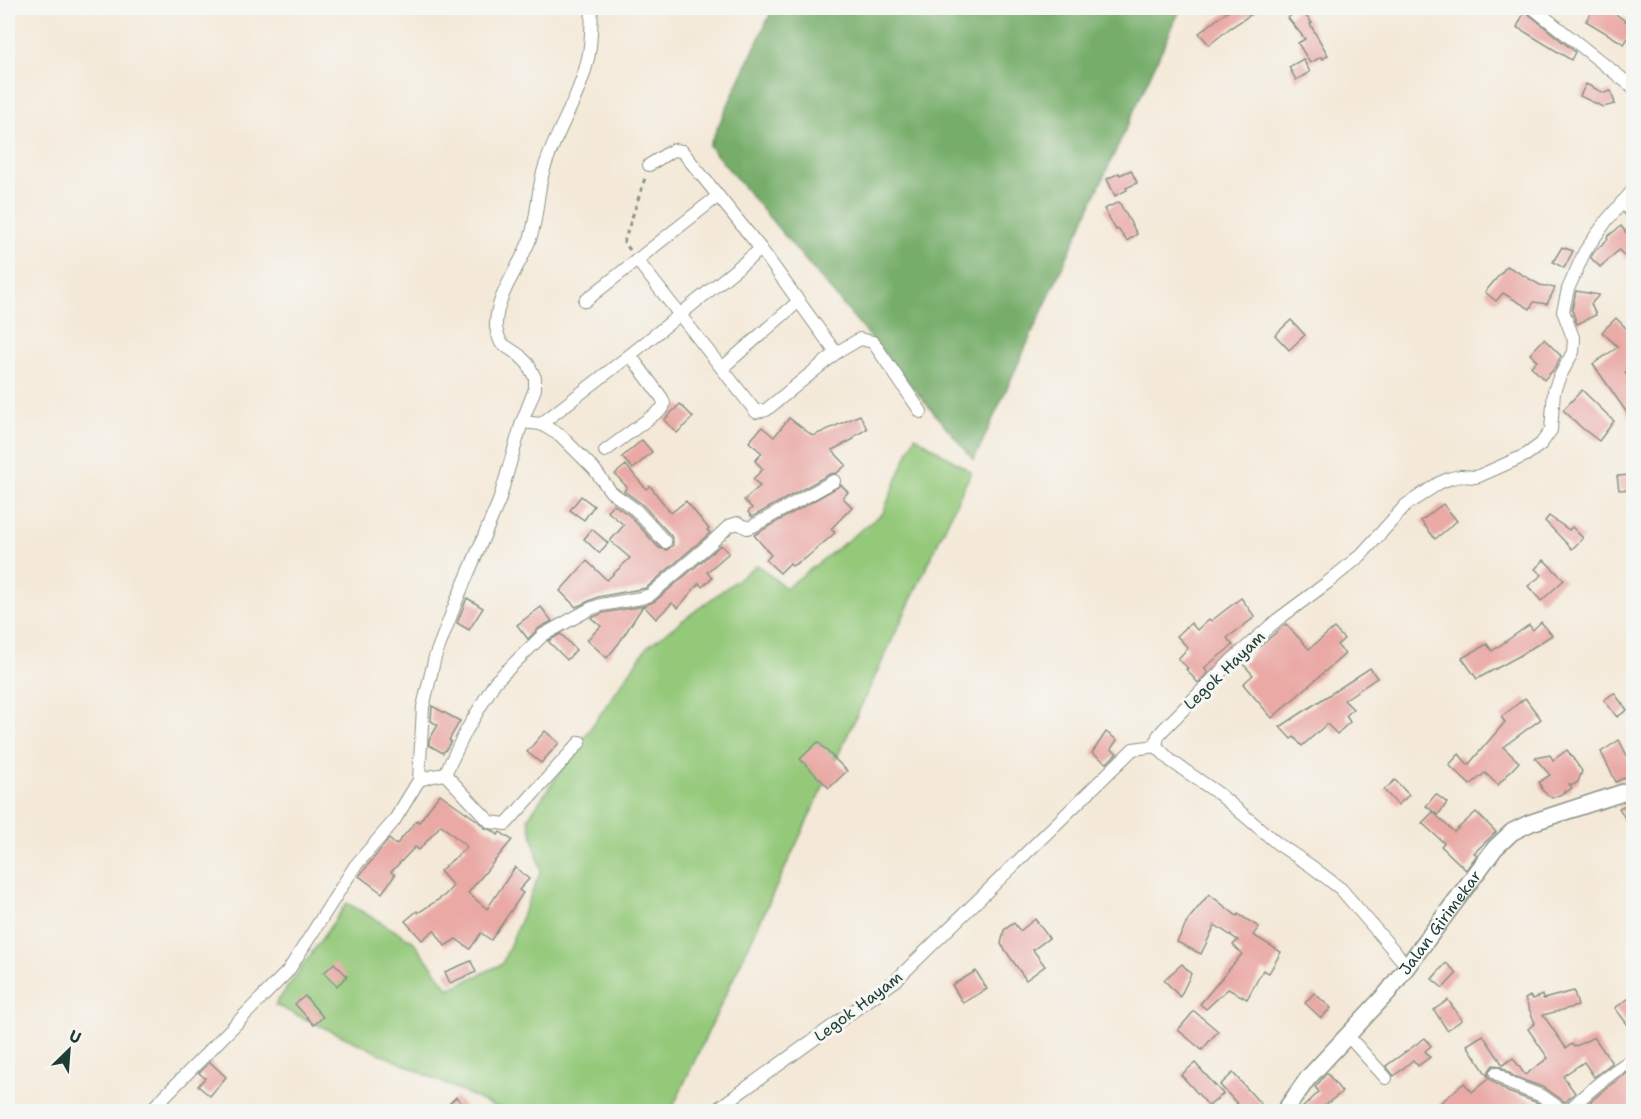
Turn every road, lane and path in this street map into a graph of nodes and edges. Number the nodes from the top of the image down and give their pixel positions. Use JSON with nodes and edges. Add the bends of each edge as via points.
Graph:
{"nodes":[{"id":1,"x":592,"y":8,"type":"edge"},
{"id":2,"x":1533,"y":8,"type":"edge"},
{"id":3,"x":1634,"y":88,"type":"edge"},
{"id":4,"x":649,"y":165,"type":"joint"},
{"id":5,"x":1634,"y":189,"type":"edge"},
{"id":6,"x":718,"y":196,"type":"junction"},
{"id":7,"x":1622,"y":202,"type":"junction"},
{"id":8,"x":1634,"y":215,"type":"edge"},
{"id":9,"x":624,"y":242,"type":"dead end"},
{"id":10,"x":761,"y":249,"type":"junction"},
{"id":11,"x":638,"y":260,"type":"junction"},
{"id":12,"x":585,"y":301,"type":"dead end"},
{"id":13,"x":799,"y":301,"type":"junction"},
{"id":14,"x":679,"y":314,"type":"junction"},
{"id":15,"x":836,"y":353,"type":"junction"},
{"id":16,"x":630,"y":355,"type":"junction"},
{"id":17,"x":722,"y":368,"type":"junction"},
{"id":18,"x":921,"y":412,"type":"dead end"},
{"id":19,"x":522,"y":422,"type":"junction"},
{"id":20,"x":541,"y":424,"type":"junction"},
{"id":21,"x":605,"y":451,"type":"dead end"},
{"id":22,"x":834,"y":481,"type":"dead end"},
{"id":23,"x":665,"y":542,"type":"dead end"},
{"id":24,"x":580,"y":742,"type":"dead end"},
{"id":25,"x":1156,"y":746,"type":"junction"},
{"id":26,"x":445,"y":774,"type":"junction"},
{"id":27,"x":419,"y":780,"type":"junction"},
{"id":28,"x":1634,"y":789,"type":"edge"},
{"id":29,"x":1407,"y":966,"type":"junction"},
{"id":30,"x":1348,"y":1036,"type":"junction"},
{"id":31,"x":1634,"y":1058,"type":"edge"},
{"id":32,"x":1496,"y":1073,"type":"dead end"},
{"id":33,"x":1386,"y":1078,"type":"dead end"},
{"id":34,"x":149,"y":1112,"type":"edge"},
{"id":35,"x":713,"y":1112,"type":"edge"},
{"id":36,"x":1284,"y":1112,"type":"edge"},
{"id":37,"x":1566,"y":1112,"type":"edge"}],
"edges":[{"from":1,"to":19,"type":"street","via":[[589,56],[583,77],[544,168],[527,248],[498,308],[496,326],[501,343],[528,364],[535,378],[535,389]]},
{"from":2,"to":3,"type":"street"},
{"from":4,"to":6,"type":"street","via":[[673,150],[682,151]]},
{"from":4,"to":9,"type":"path"},
{"from":5,"to":7,"type":"street","name":"Legok Hayam"},
{"from":6,"to":10,"type":"street"},
{"from":6,"to":11,"type":"street"},
{"from":7,"to":8,"type":"street"},
{"from":7,"to":25,"type":"street","name":"Legok Hayam","via":[[1586,251],[1568,289],[1563,311],[1574,340],[1573,352],[1554,391],[1551,430],[1541,444],[1479,476],[1461,476],[1439,483],[1406,505],[1361,555],[1232,660],[1163,730]]},
{"from":10,"to":13,"type":"street"},
{"from":10,"to":14,"type":"street"},
{"from":11,"to":12,"type":"street"},
{"from":11,"to":14,"type":"street"},
{"from":13,"to":15,"type":"street"},
{"from":13,"to":17,"type":"street"},
{"from":14,"to":16,"type":"street"},
{"from":14,"to":17,"type":"street"},
{"from":15,"to":17,"type":"street","via":[[766,410],[756,412]]},
{"from":15,"to":18,"type":"street","via":[[860,339],[873,342]]},
{"from":16,"to":20,"type":"street"},
{"from":16,"to":21,"type":"street","via":[[662,398],[663,408]]},
{"from":19,"to":20,"type":"street"},
{"from":19,"to":27,"type":"street","via":[[499,501],[435,657],[423,706]]},
{"from":20,"to":23,"type":"street","via":[[561,436],[611,492],[636,510]]},
{"from":22,"to":26,"type":"street","via":[[753,526],[729,526],[650,595],[601,604],[543,635],[495,682]]},
{"from":24,"to":26,"type":"street","via":[[506,824],[490,822]]},
{"from":25,"to":29,"type":"street","via":[[1341,889]]},
{"from":25,"to":35,"type":"street","name":"Legok Hayam","via":[[1133,749],[895,981]]},
{"from":26,"to":27,"type":"street"},
{"from":27,"to":34,"type":"street","via":[[394,821],[355,866],[288,971]]},
{"from":28,"to":29,"type":"street","name":"Jalan Girimekar","via":[[1512,832],[1495,848]]},
{"from":29,"to":30,"type":"street","name":"Jalan Girimekar"},
{"from":30,"to":33,"type":"street"},
{"from":30,"to":36,"type":"street","name":"Jalan Girimekar","via":[[1308,1078]]},
{"from":31,"to":37,"type":"street","via":[[1606,1076]]},
{"from":32,"to":37,"type":"street"}]}
